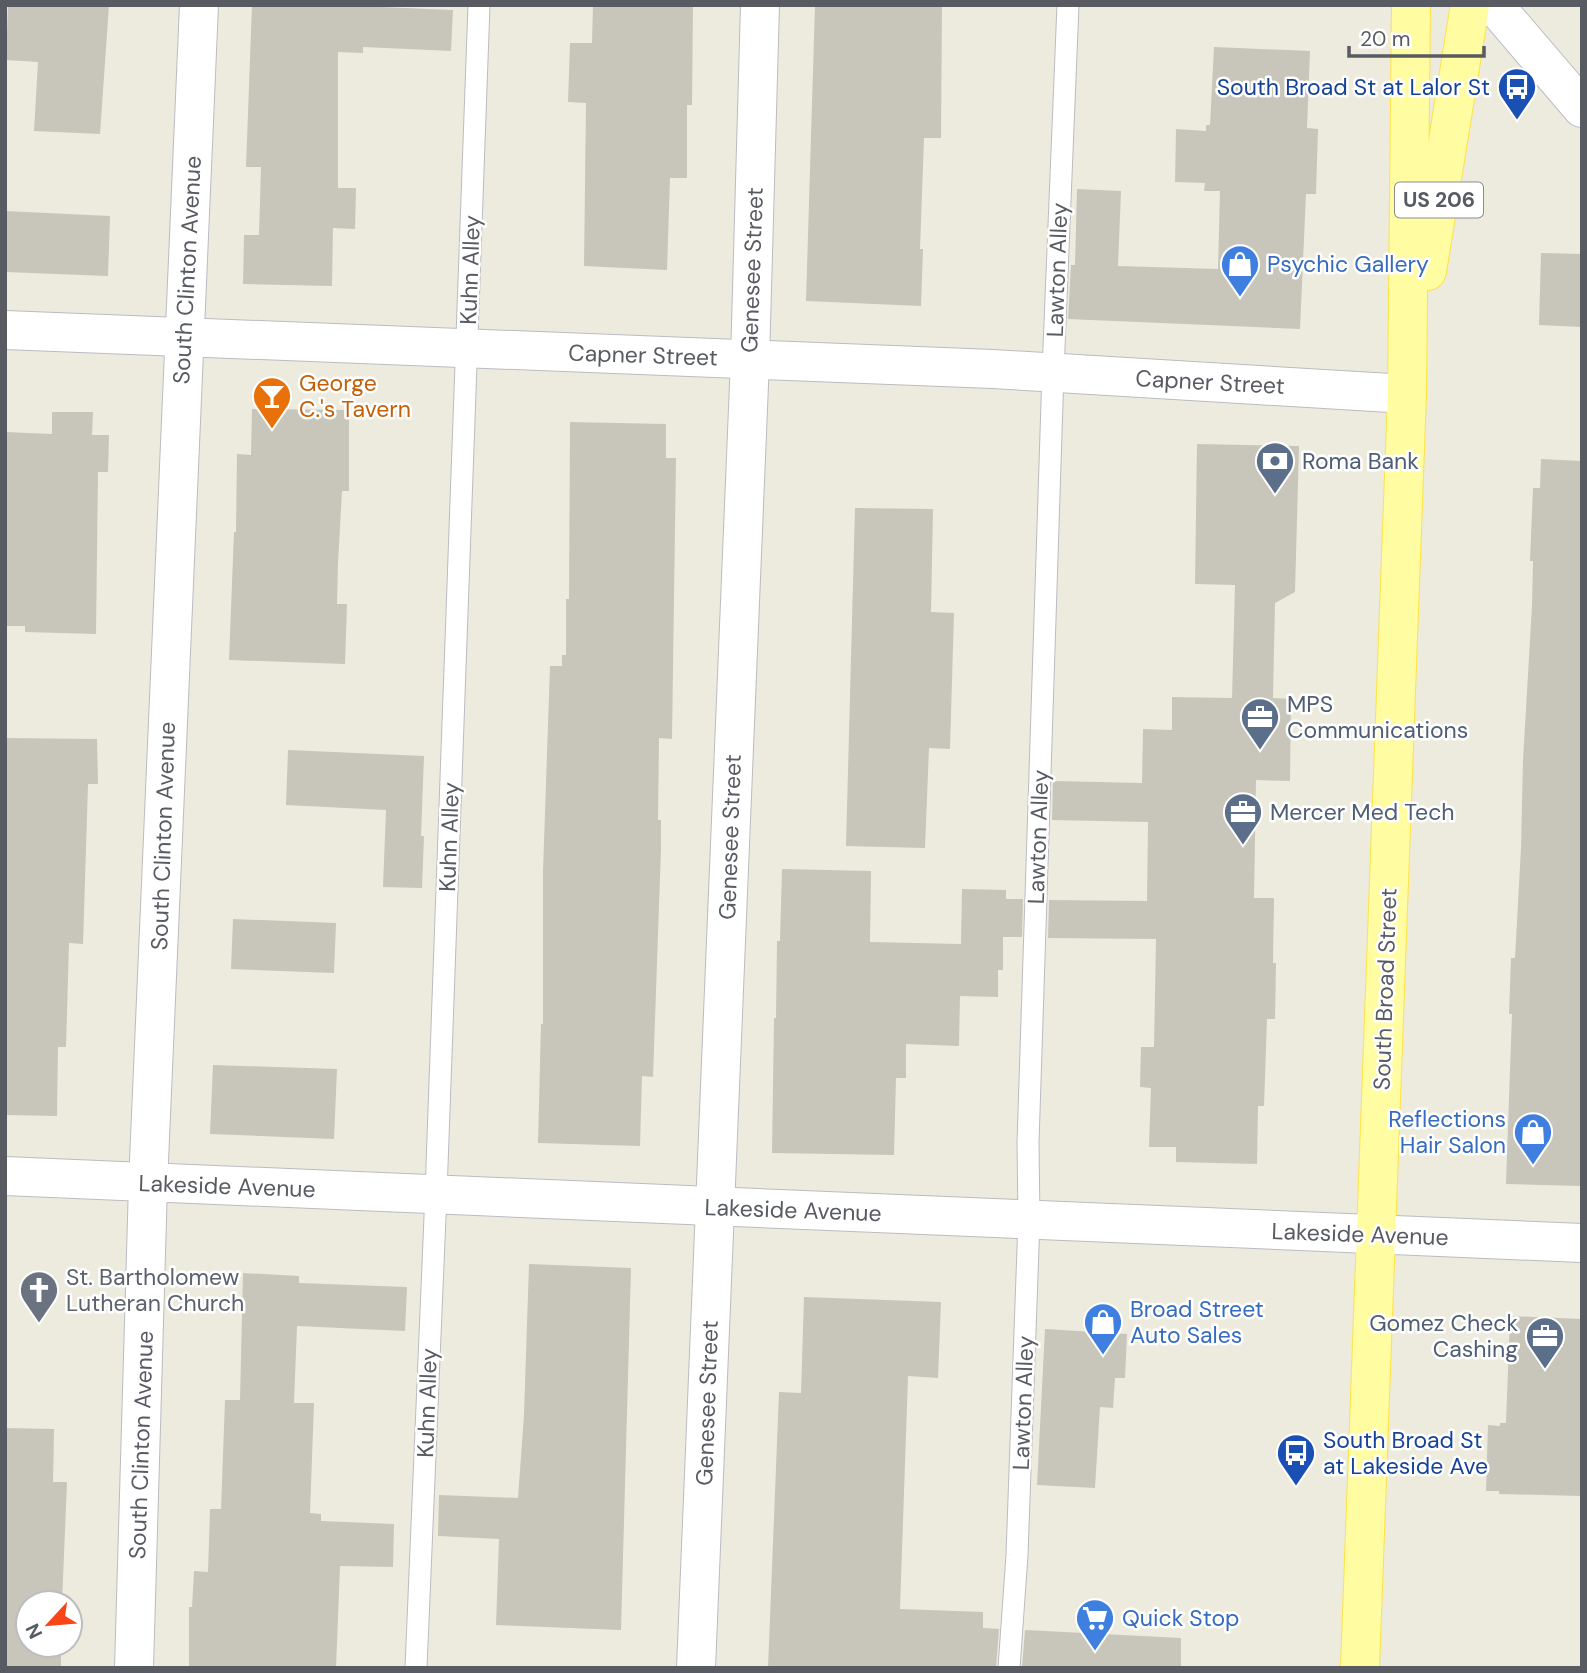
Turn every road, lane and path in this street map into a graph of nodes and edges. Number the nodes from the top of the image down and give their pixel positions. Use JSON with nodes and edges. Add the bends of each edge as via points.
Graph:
{"nodes":[{"id":1,"x":199,"y":5,"type":"edge"},
{"id":2,"x":479,"y":5,"type":"edge"},
{"id":3,"x":760,"y":5,"type":"edge"},
{"id":4,"x":1068,"y":5,"type":"edge"},
{"id":5,"x":1411,"y":5,"type":"edge"},
{"id":6,"x":1471,"y":5,"type":"edge"},
{"id":7,"x":1494,"y":5,"type":"edge"},
{"id":8,"x":1582,"y":108,"type":"edge"},
{"id":9,"x":5,"y":330,"type":"edge"},
{"id":10,"x":183,"y":337,"type":"junction"},
{"id":11,"x":467,"y":348,"type":"junction"},
{"id":12,"x":750,"y":360,"type":"junction"},
{"id":13,"x":1053,"y":372,"type":"junction"},
{"id":14,"x":1407,"y":394,"type":"junction"},
{"id":15,"x":5,"y":1176,"type":"edge"},
{"id":16,"x":148,"y":1184,"type":"junction"},
{"id":17,"x":436,"y":1194,"type":"junction"},
{"id":18,"x":716,"y":1207,"type":"junction"},
{"id":19,"x":1029,"y":1220,"type":"junction"},
{"id":20,"x":1376,"y":1235,"type":"junction"},
{"id":21,"x":1582,"y":1243,"type":"edge"},
{"id":22,"x":134,"y":1668,"type":"edge"},
{"id":23,"x":416,"y":1668,"type":"edge"},
{"id":24,"x":696,"y":1668,"type":"edge"},
{"id":25,"x":1009,"y":1668,"type":"edge"},
{"id":26,"x":1360,"y":1668,"type":"edge"}],
"edges":[{"from":1,"to":10,"type":"street","name":"South Clinton Avenue"},
{"from":2,"to":11,"type":"lane","name":"Kuhn Alley"},
{"from":3,"to":12,"type":"street","name":"Genesee Street"},
{"from":4,"to":13,"type":"lane","name":"Lawton Alley"},
{"from":5,"to":14,"type":"main road","name":"South Broad Street","number":"US 206"},
{"from":6,"to":14,"type":"main road","name":"South Broad Street","number":"US 206"},
{"from":7,"to":8,"type":"street"},
{"from":9,"to":10,"type":"street","name":"Capner Street"},
{"from":10,"to":11,"type":"street","name":"Capner Street"},
{"from":10,"to":16,"type":"street","name":"South Clinton Avenue"},
{"from":11,"to":12,"type":"street","name":"Capner Street"},
{"from":11,"to":17,"type":"lane","name":"Kuhn Alley"},
{"from":12,"to":13,"type":"street","name":"Capner Street"},
{"from":12,"to":18,"type":"street","name":"Genesee Street"},
{"from":13,"to":14,"type":"street","name":"Capner Street"},
{"from":13,"to":19,"type":"lane","name":"Lawton Alley","via":[[1028,1130]]},
{"from":14,"to":20,"type":"main road","name":"South Broad Street","number":"US 206"},
{"from":15,"to":16,"type":"street","name":"Lakeside Avenue"},
{"from":16,"to":17,"type":"street","name":"Lakeside Avenue"},
{"from":16,"to":22,"type":"street","name":"South Clinton Avenue"},
{"from":17,"to":18,"type":"street","name":"Lakeside Avenue"},
{"from":17,"to":23,"type":"lane","name":"Kuhn Alley"},
{"from":18,"to":19,"type":"street","name":"Lakeside Avenue"},
{"from":18,"to":24,"type":"street","name":"Genesee Street"},
{"from":19,"to":20,"type":"street","name":"Lakeside Avenue"},
{"from":19,"to":25,"type":"lane","name":"Lawton Alley"},
{"from":20,"to":21,"type":"street","name":"Lakeside Avenue"},
{"from":20,"to":26,"type":"main road","name":"South Broad Street","number":"US 206"}]}
